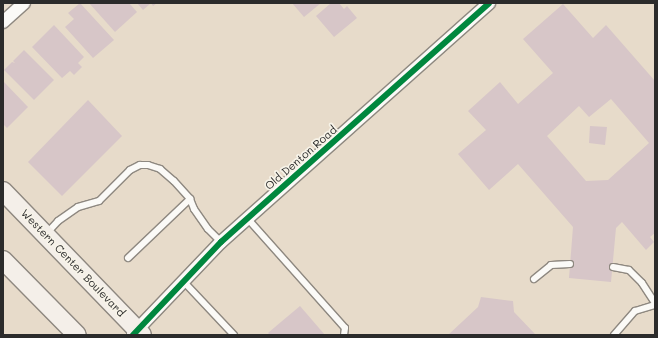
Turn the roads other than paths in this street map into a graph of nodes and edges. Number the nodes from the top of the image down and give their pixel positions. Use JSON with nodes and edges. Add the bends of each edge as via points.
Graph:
{"nodes":[{"id":1,"x":24,"y":3,"type":"edge"},
{"id":2,"x":489,"y":3,"type":"edge"},
{"id":3,"x":3,"y":22,"type":"edge"},
{"id":4,"x":3,"y":191,"type":"edge"},
{"id":5,"x":190,"y":199,"type":"junction"},
{"id":6,"x":247,"y":218,"type":"junction"},
{"id":7,"x":46,"y":234,"type":"junction"},
{"id":8,"x":221,"y":242,"type":"junction"},
{"id":9,"x":128,"y":258,"type":"dead end"},
{"id":10,"x":3,"y":260,"type":"edge"},
{"id":11,"x":570,"y":264,"type":"dead end"},
{"id":12,"x":613,"y":267,"type":"dead end"},
{"id":13,"x":534,"y":279,"type":"dead end"},
{"id":14,"x":184,"y":282,"type":"junction"},
{"id":15,"x":655,"y":304,"type":"edge"},
{"id":16,"x":137,"y":333,"type":"edge"},
{"id":17,"x":77,"y":335,"type":"edge"},
{"id":18,"x":234,"y":335,"type":"edge"},
{"id":19,"x":344,"y":335,"type":"edge"},
{"id":20,"x":614,"y":335,"type":"edge"}],
"edges":[{"from":1,"to":3,"type":"street"},
{"from":2,"to":6,"type":"street","name":"Old Denton Road"},
{"from":4,"to":7,"type":"main road","name":"Western Center Boulevard"},
{"from":5,"to":7,"type":"lane","via":[[160,169],[140,165],[130,170],[98,201],[78,207],[58,221]]},
{"from":5,"to":8,"type":"lane","via":[[198,214]]},
{"from":5,"to":9,"type":"lane"},
{"from":6,"to":8,"type":"street","name":"Old Denton Road"},
{"from":6,"to":19,"type":"lane","via":[[345,328]]},
{"from":7,"to":16,"type":"main road","name":"Western Center Boulevard"},
{"from":8,"to":14,"type":"street","name":"Old Denton Road"},
{"from":10,"to":17,"type":"main road"},
{"from":11,"to":13,"type":"lane","via":[[551,265]]},
{"from":12,"to":15,"type":"lane","via":[[629,270],[642,283]]},
{"from":14,"to":16,"type":"street","name":"Old Denton Road"},
{"from":14,"to":18,"type":"lane"},
{"from":15,"to":20,"type":"lane","via":[[635,311]]}]}
